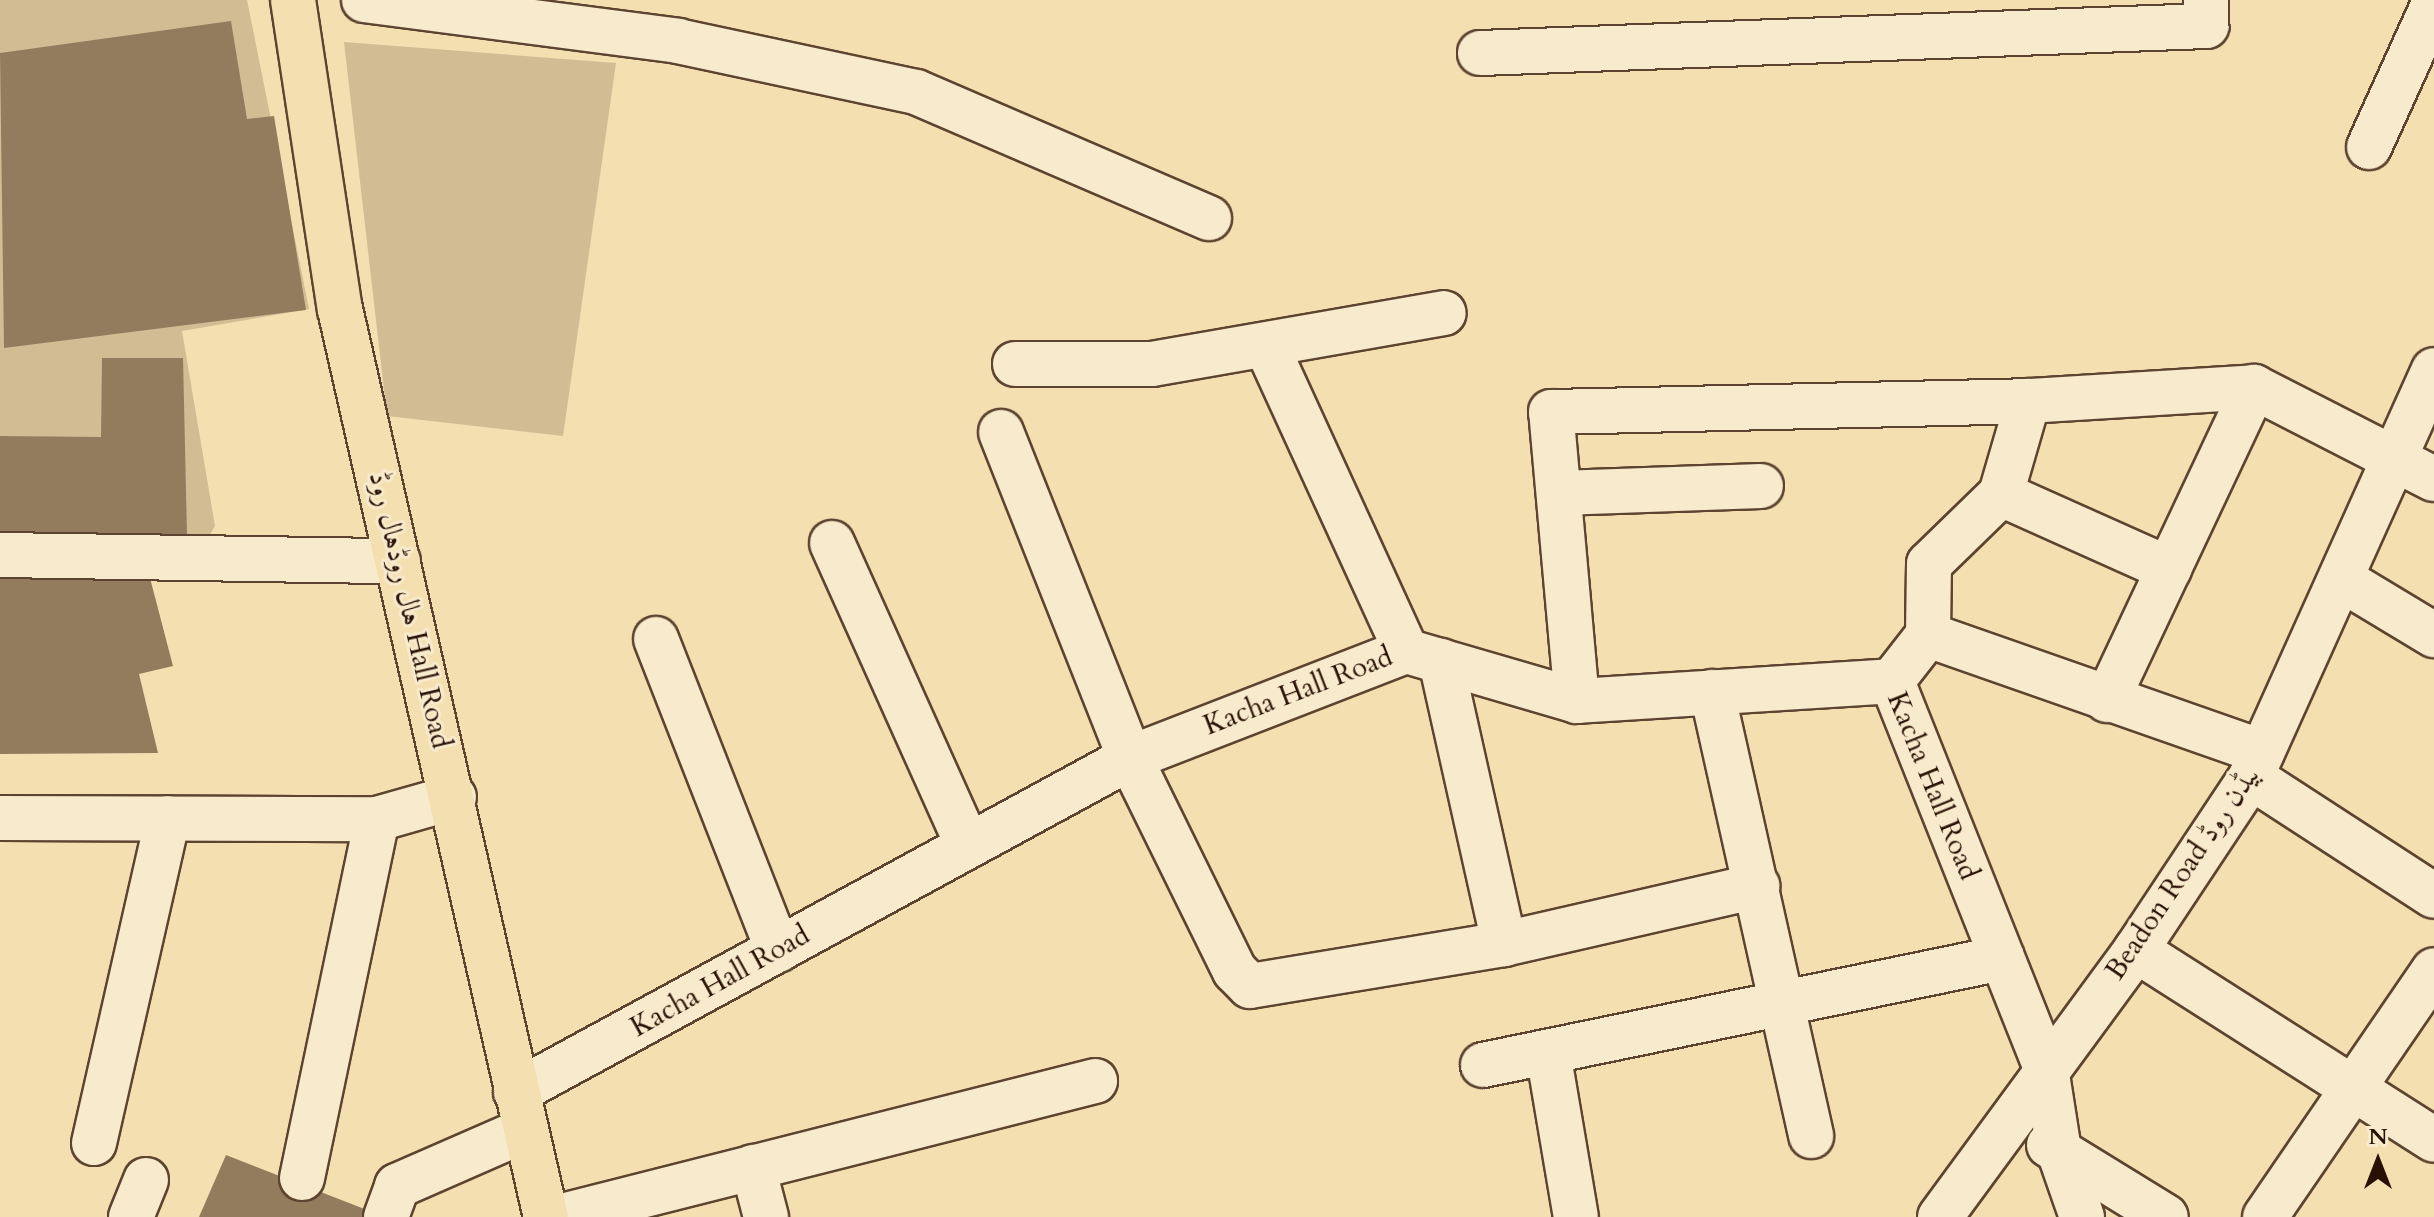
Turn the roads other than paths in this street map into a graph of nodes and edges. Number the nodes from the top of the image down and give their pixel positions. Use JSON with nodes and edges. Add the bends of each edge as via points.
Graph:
{"nodes":[{"id":1,"x":293,"y":0,"type":"edge"},
{"id":2,"x":364,"y":0,"type":"edge"},
{"id":3,"x":2206,"y":0,"type":"edge"},
{"id":4,"x":2434,"y":4,"type":"edge"},
{"id":5,"x":1480,"y":53,"type":"dead end"},
{"id":6,"x":2369,"y":147,"type":"dead end"},
{"id":7,"x":1209,"y":218,"type":"dead end"},
{"id":8,"x":1444,"y":313,"type":"dead end"},
{"id":9,"x":1267,"y":347,"type":"junction"},
{"id":10,"x":1015,"y":364,"type":"dead end"},
{"id":11,"x":2434,"y":370,"type":"edge"},
{"id":12,"x":2254,"y":387,"type":"junction"},
{"id":13,"x":2028,"y":401,"type":"junction"},
{"id":14,"x":1001,"y":432,"type":"dead end"},
{"id":15,"x":2393,"y":455,"type":"junction"},
{"id":16,"x":2434,"y":479,"type":"edge"},
{"id":17,"x":1761,"y":486,"type":"dead end"},
{"id":18,"x":1560,"y":493,"type":"junction"},
{"id":19,"x":2001,"y":494,"type":"junction"},
{"id":20,"x":832,"y":543,"type":"dead end"},
{"id":21,"x":0,"y":555,"type":"edge"},
{"id":22,"x":398,"y":561,"type":"junction"},
{"id":23,"x":2169,"y":569,"type":"junction"},
{"id":24,"x":2341,"y":579,"type":"junction"},
{"id":25,"x":1928,"y":635,"type":"junction"},
{"id":26,"x":2434,"y":635,"type":"edge"},
{"id":27,"x":656,"y":639,"type":"dead end"},
{"id":28,"x":1424,"y":656,"type":"junction"},
{"id":29,"x":1892,"y":681,"type":"junction"},
{"id":30,"x":1712,"y":692,"type":"junction"},
{"id":31,"x":2107,"y":700,"type":"junction"},
{"id":32,"x":1577,"y":701,"type":"junction"},
{"id":33,"x":1130,"y":758,"type":"junction"},
{"id":34,"x":2257,"y":764,"type":"junction"},
{"id":35,"x":454,"y":797,"type":"junction"},
{"id":36,"x":0,"y":818,"type":"edge"},
{"id":37,"x":168,"y":818,"type":"junction"},
{"id":38,"x":377,"y":819,"type":"junction"},
{"id":39,"x":968,"y":846,"type":"junction"},
{"id":40,"x":1757,"y":886,"type":"junction"},
{"id":41,"x":2434,"y":896,"type":"edge"},
{"id":42,"x":1504,"y":944,"type":"junction"},
{"id":43,"x":778,"y":950,"type":"junction"},
{"id":44,"x":2136,"y":950,"type":"junction"},
{"id":45,"x":2002,"y":958,"type":"junction"},
{"id":46,"x":2434,"y":970,"type":"edge"},
{"id":47,"x":1782,"y":1003,"type":"junction"},
{"id":48,"x":1548,"y":1052,"type":"junction"},
{"id":49,"x":1483,"y":1065,"type":"dead end"},
{"id":50,"x":2046,"y":1068,"type":"junction"},
{"id":51,"x":1095,"y":1081,"type":"dead end"},
{"id":52,"x":2354,"y":1090,"type":"junction"},
{"id":53,"x":520,"y":1111,"type":"junction"},
{"id":54,"x":2009,"y":1120,"type":"junction"},
{"id":55,"x":1811,"y":1136,"type":"dead end"},
{"id":56,"x":2434,"y":1140,"type":"edge"},
{"id":57,"x":94,"y":1143,"type":"dead end"},
{"id":58,"x":2059,"y":1151,"type":"junction"},
{"id":59,"x":753,"y":1167,"type":"junction"},
{"id":60,"x":302,"y":1178,"type":"dead end"},
{"id":61,"x":386,"y":1217,"type":"edge"},
{"id":62,"x":546,"y":1217,"type":"edge"},
{"id":63,"x":558,"y":1217,"type":"edge"},
{"id":64,"x":766,"y":1217,"type":"edge"},
{"id":65,"x":1576,"y":1217,"type":"edge"},
{"id":66,"x":1940,"y":1217,"type":"edge"},
{"id":67,"x":2082,"y":1217,"type":"edge"},
{"id":68,"x":2166,"y":1217,"type":"edge"},
{"id":69,"x":2265,"y":1217,"type":"edge"}],
"edges":[{"from":1,"to":22,"type":"main road","name":"ہال روڈہال روڈ Hall Road","via":[[340,309]]},
{"from":2,"to":7,"type":"street","via":[[678,41],[916,92]]},
{"from":3,"to":5,"type":"street","via":[[2206,26]]},
{"from":4,"to":6,"type":"street"},
{"from":8,"to":9,"type":"street"},
{"from":9,"to":10,"type":"street","via":[[1152,364]]},
{"from":9,"to":28,"type":"street"},
{"from":11,"to":15,"type":"street","name":"Beadon Road بیڈن روڈ"},
{"from":12,"to":13,"type":"street"},
{"from":12,"to":15,"type":"street"},
{"from":12,"to":23,"type":"street"},
{"from":13,"to":18,"type":"street","via":[[1551,412]]},
{"from":13,"to":19,"type":"street"},
{"from":14,"to":33,"type":"street"},
{"from":15,"to":16,"type":"street"},
{"from":15,"to":24,"type":"street","name":"Beadon Road بیڈن روڈ"},
{"from":17,"to":18,"type":"street"},
{"from":18,"to":32,"type":"street"},
{"from":19,"to":23,"type":"street"},
{"from":19,"to":25,"type":"street","via":[[1929,564]]},
{"from":20,"to":39,"type":"street"},
{"from":21,"to":22,"type":"street"},
{"from":22,"to":35,"type":"main road","name":"ہال روڈہال روڈ Hall Road"},
{"from":23,"to":31,"type":"street"},
{"from":24,"to":26,"type":"street"},
{"from":24,"to":34,"type":"street","name":"Beadon Road بیڈن روڈ"},
{"from":25,"to":29,"type":"street"},
{"from":25,"to":31,"type":"street"},
{"from":27,"to":43,"type":"street"},
{"from":28,"to":32,"type":"street","name":"Kacha Hall Road"},
{"from":28,"to":33,"type":"street","name":"Kacha Hall Road"},
{"from":28,"to":42,"type":"street"},
{"from":29,"to":30,"type":"street","name":"Kacha Hall Road"},
{"from":29,"to":45,"type":"street","name":"Kacha Hall Road"},
{"from":30,"to":32,"type":"street","name":"Kacha Hall Road"},
{"from":30,"to":40,"type":"street"},
{"from":31,"to":34,"type":"street"},
{"from":33,"to":39,"type":"street","name":"Kacha Hall Road"},
{"from":33,"to":42,"type":"street","via":[[1235,971],[1250,986]]},
{"from":34,"to":41,"type":"street"},
{"from":34,"to":44,"type":"street","name":"Beadon Road بیڈن روڈ"},
{"from":35,"to":38,"type":"street"},
{"from":35,"to":53,"type":"main road","name":"ہال روڈہال روڈ Hall Road"},
{"from":36,"to":37,"type":"street"},
{"from":37,"to":38,"type":"street"},
{"from":37,"to":57,"type":"street"},
{"from":38,"to":60,"type":"street"},
{"from":39,"to":43,"type":"street","name":"Kacha Hall Road"},
{"from":40,"to":42,"type":"street"},
{"from":40,"to":47,"type":"street"},
{"from":43,"to":53,"type":"street","name":"Kacha Hall Road"},
{"from":44,"to":50,"type":"street","name":"Beadon Road بیڈن روڈ"},
{"from":44,"to":52,"type":"street"},
{"from":45,"to":47,"type":"street"},
{"from":45,"to":50,"type":"street","name":"Kacha Hall Road"},
{"from":46,"to":52,"type":"street"},
{"from":47,"to":48,"type":"street"},
{"from":47,"to":55,"type":"street"},
{"from":48,"to":49,"type":"street"},
{"from":48,"to":65,"type":"street"},
{"from":50,"to":54,"type":"street","name":"Beadon Road بیڈن روڈ"},
{"from":50,"to":58,"type":"street","name":"Kacha Hall Road"},
{"from":51,"to":59,"type":"street"},
{"from":52,"to":56,"type":"street"},
{"from":52,"to":69,"type":"street"},
{"from":53,"to":61,"type":"street","name":"Kacha Hall Road","via":[[397,1186]]},
{"from":53,"to":62,"type":"main road","name":"ہال روڈہال روڈ Hall Road"},
{"from":54,"to":58,"type":"street"},
{"from":54,"to":66,"type":"street","name":"Beadon Road بیڈن روڈ"},
{"from":58,"to":67,"type":"street","name":"Kacha Hall Road"},
{"from":58,"to":68,"type":"street"},
{"from":59,"to":63,"type":"street"},
{"from":59,"to":64,"type":"street"}]}
